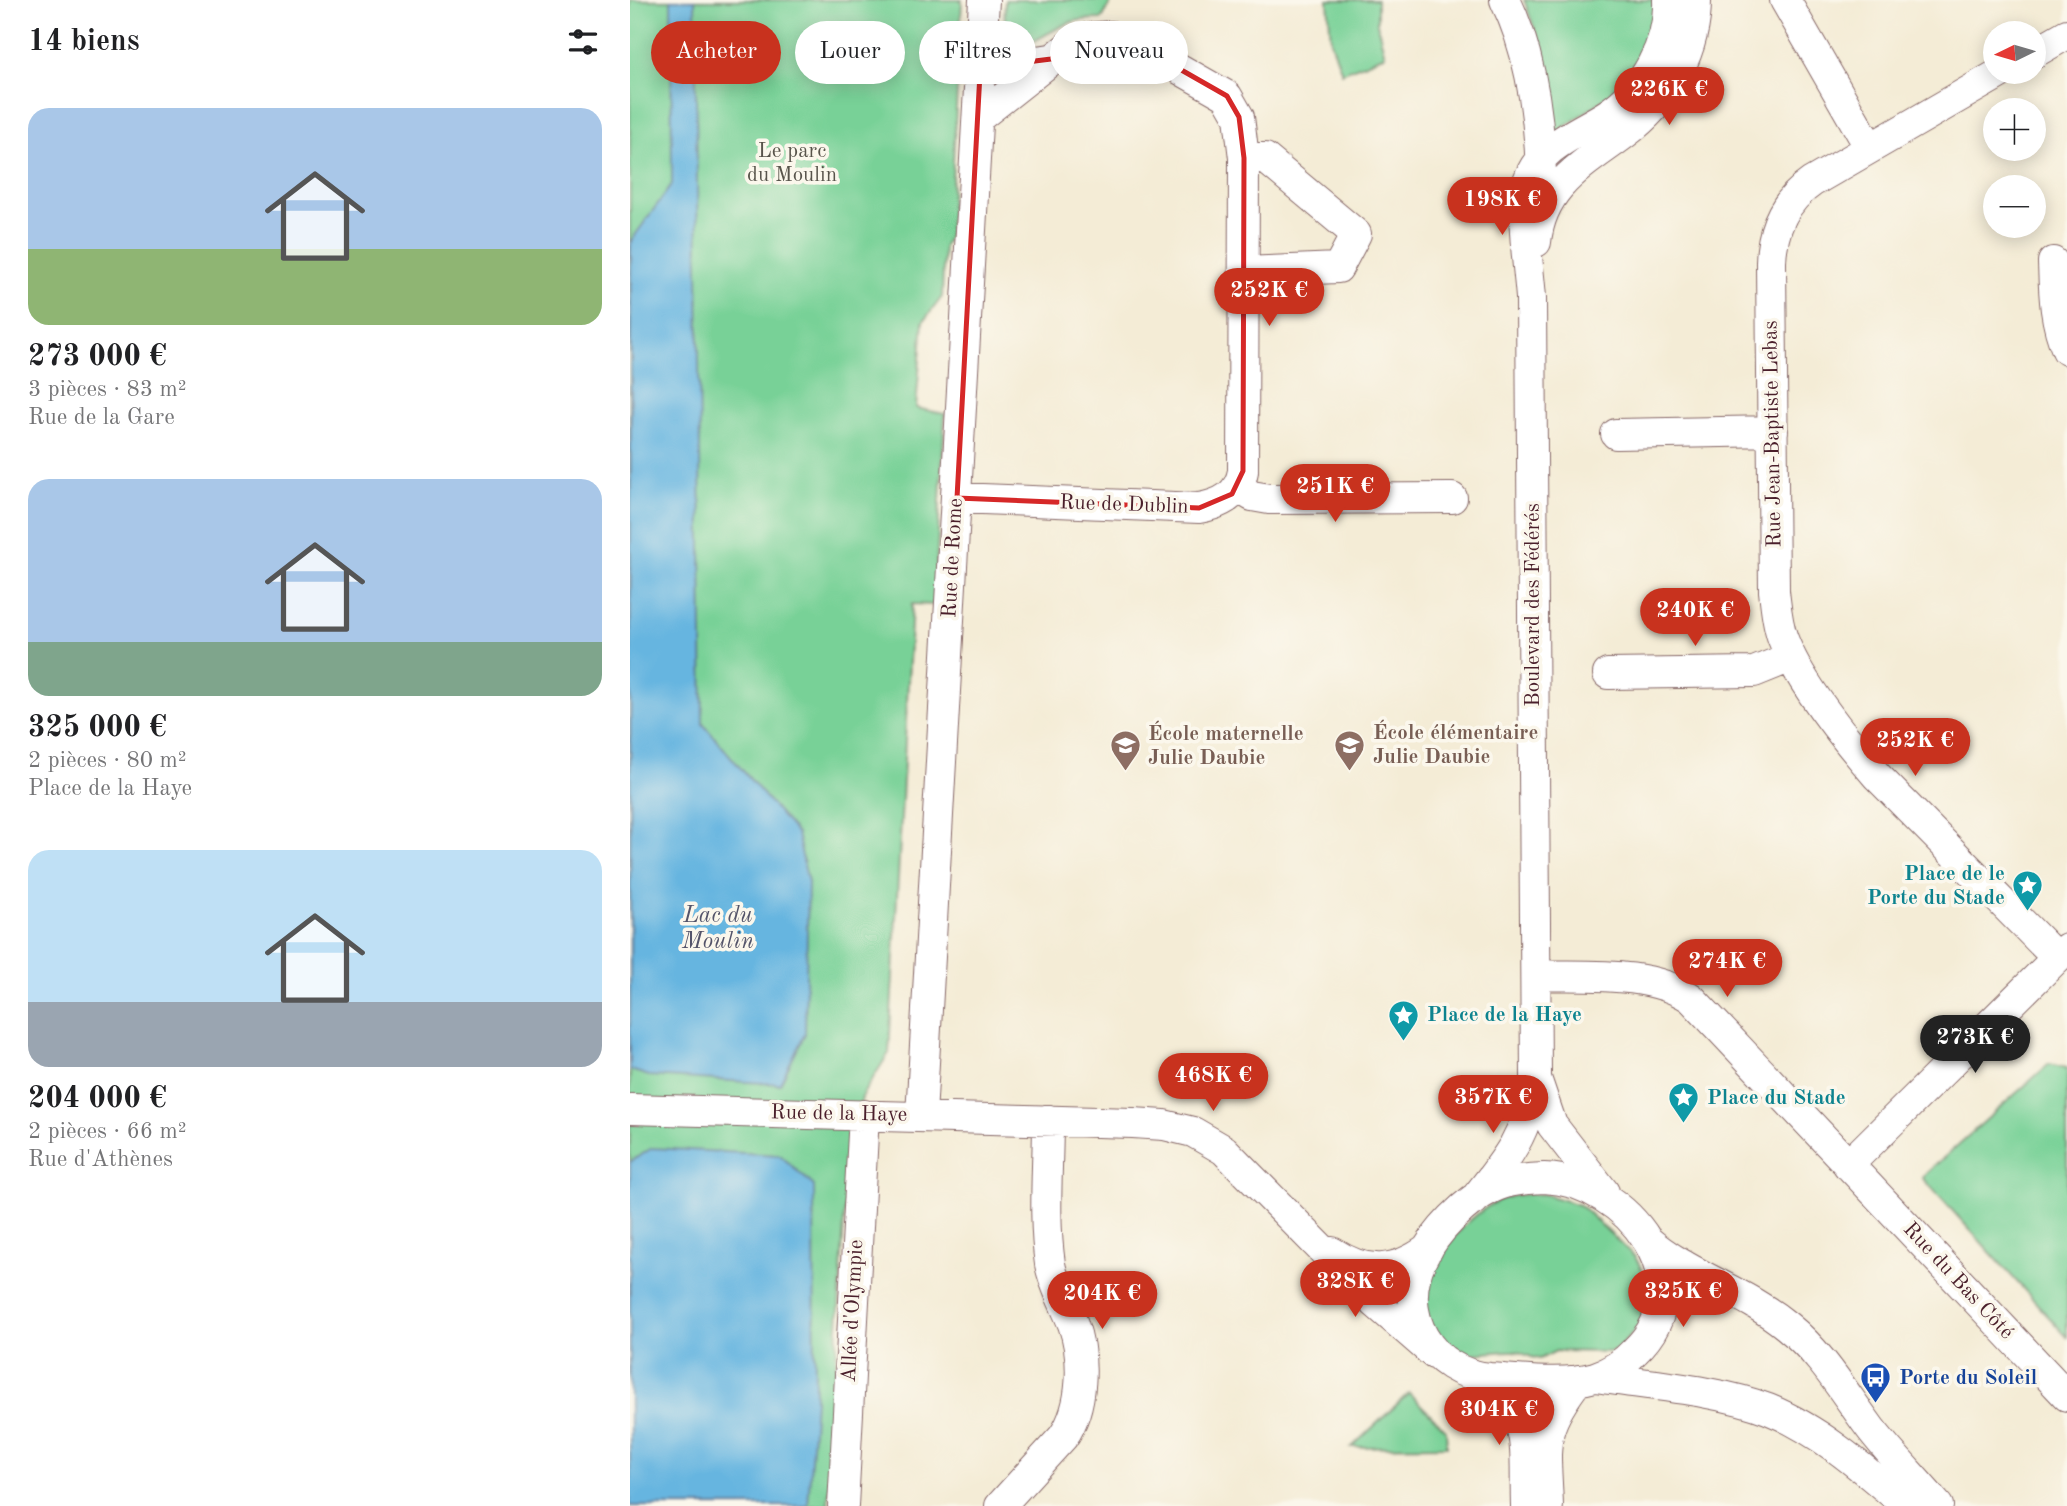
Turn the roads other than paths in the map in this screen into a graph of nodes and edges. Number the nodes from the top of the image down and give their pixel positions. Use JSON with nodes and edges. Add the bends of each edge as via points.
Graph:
{"nodes":[{"id":1,"x":984,"y":0,"type":"edge"},
{"id":2,"x":1505,"y":0,"type":"edge"},
{"id":3,"x":1668,"y":0,"type":"edge"},
{"id":4,"x":1696,"y":0,"type":"edge"},
{"id":5,"x":1785,"y":0,"type":"edge"},
{"id":6,"x":983,"y":21,"type":"edge"},
{"id":7,"x":2067,"y":34,"type":"edge"},
{"id":8,"x":2046,"y":46,"type":"edge"},
{"id":9,"x":1050,"y":60,"type":"edge"},
{"id":10,"x":1188,"y":74,"type":"edge"},
{"id":11,"x":1983,"y":82,"type":"edge"},
{"id":12,"x":980,"y":84,"type":"edge"},
{"id":13,"x":978,"y":118,"type":"junction"},
{"id":14,"x":1870,"y":148,"type":"junction"},
{"id":15,"x":1244,"y":158,"type":"junction"},
{"id":16,"x":1534,"y":171,"type":"junction"},
{"id":17,"x":1543,"y":211,"type":"junction"},
{"id":18,"x":2053,"y":262,"type":"dead end"},
{"id":19,"x":1244,"y":272,"type":"junction"},
{"id":20,"x":1531,"y":298,"type":"junction"},
{"id":21,"x":2067,"y":349,"type":"edge"},
{"id":22,"x":1773,"y":431,"type":"junction"},
{"id":23,"x":1616,"y":434,"type":"dead end"},
{"id":24,"x":1238,"y":487,"type":"junction"},
{"id":25,"x":957,"y":498,"type":"junction"},
{"id":26,"x":1452,"y":498,"type":"dead end"},
{"id":27,"x":1791,"y":657,"type":"junction"},
{"id":28,"x":1608,"y":674,"type":"dead end"},
{"id":29,"x":2062,"y":953,"type":"edge"},
{"id":30,"x":1536,"y":975,"type":"junction"},
{"id":31,"x":1536,"y":1079,"type":"junction"},
{"id":32,"x":630,"y":1109,"type":"edge"},
{"id":33,"x":864,"y":1115,"type":"junction"},
{"id":34,"x":921,"y":1116,"type":"junction"},
{"id":35,"x":1048,"y":1120,"type":"junction"},
{"id":36,"x":1848,"y":1165,"type":"junction"},
{"id":37,"x":1609,"y":1198,"type":"junction"},
{"id":38,"x":1474,"y":1199,"type":"junction"},
{"id":39,"x":1643,"y":1237,"type":"junction"},
{"id":40,"x":1317,"y":1241,"type":"junction"},
{"id":41,"x":1428,"y":1249,"type":"junction"},
{"id":42,"x":1434,"y":1354,"type":"junction"},
{"id":43,"x":1486,"y":1378,"type":"junction"},
{"id":44,"x":1587,"y":1379,"type":"junction"},
{"id":45,"x":2067,"y":1396,"type":"edge"},
{"id":46,"x":843,"y":1506,"type":"edge"},
{"id":47,"x":1000,"y":1506,"type":"edge"},
{"id":48,"x":1526,"y":1506,"type":"edge"},
{"id":49,"x":1548,"y":1506,"type":"edge"},
{"id":50,"x":1907,"y":1506,"type":"edge"},
{"id":51,"x":1938,"y":1506,"type":"edge"}],
"edges":[{"from":1,"to":6,"type":"street","name":"Rue de Rome"},
{"from":2,"to":16,"type":"street","via":[[1528,72]]},
{"from":3,"to":16,"type":"street","via":[[1660,46],[1639,84],[1611,112],[1569,136]]},
{"from":4,"to":17,"type":"street","name":"Boulevard des Fédérés","via":[[1690,43],[1671,84],[1640,121],[1571,172]]},
{"from":5,"to":14,"type":"street"},
{"from":7,"to":8,"type":"street"},
{"from":9,"to":13,"type":"street"},
{"from":10,"to":15,"type":"street","via":[[1227,96],[1239,117]]},
{"from":11,"to":14,"type":"street","name":"Rue Jean-Baptiste Lebas"},
{"from":12,"to":13,"type":"street","name":"Rue de Rome"},
{"from":13,"to":25,"type":"street","name":"Rue de Rome"},
{"from":14,"to":22,"type":"street","name":"Rue Jean-Baptiste Lebas","via":[[1801,189],[1784,210],[1774,233]]},
{"from":15,"to":19,"type":"street"},
{"from":15,"to":19,"type":"street","via":[[1265,158],[1356,234],[1338,268]]},
{"from":16,"to":17,"type":"street"},
{"from":16,"to":20,"type":"street","name":"Boulevard des Fédérés","via":[[1525,204]]},
{"from":17,"to":20,"type":"street","name":"Boulevard des Fédérés"},
{"from":18,"to":21,"type":"street","via":[[2056,316]]},
{"from":19,"to":24,"type":"street","via":[[1243,471]]},
{"from":20,"to":30,"type":"street","name":"Boulevard des Fédérés"},
{"from":22,"to":23,"type":"street"},
{"from":22,"to":27,"type":"street","name":"Rue Jean-Baptiste Lebas","via":[[1774,591]]},
{"from":24,"to":25,"type":"street","name":"Rue de Dublin","via":[[1227,499],[1199,508]]},
{"from":24,"to":26,"type":"street","via":[[1269,499]]},
{"from":25,"to":34,"type":"street","name":"Rue de Rome"},
{"from":27,"to":28,"type":"street","via":[[1754,672]]},
{"from":27,"to":29,"type":"street","name":"Rue Jean-Baptiste Lebas","via":[[1877,776]]},
{"from":29,"to":36,"type":"street"},
{"from":30,"to":31,"type":"street","name":"Boulevard des Fédérés"},
{"from":30,"to":36,"type":"street","name":"Rue du Bas Côté","via":[[1637,980],[1680,991]]},
{"from":31,"to":37,"type":"street","name":"Boulevard des Fédérés","via":[[1552,1125]]},
{"from":31,"to":38,"type":"street","name":"Boulevard des Fédérés","via":[[1518,1143]]},
{"from":32,"to":33,"type":"street","name":"Rue de la Haye"},
{"from":33,"to":34,"type":"street","name":"Rue de la Haye"},
{"from":33,"to":46,"type":"street","name":"Allée d'Olympie"},
{"from":34,"to":35,"type":"street","name":"Rue de la Haye"},
{"from":35,"to":40,"type":"street","via":[[1150,1124],[1203,1137],[1233,1158]]},
{"from":35,"to":47,"type":"street","via":[[1049,1251],[1053,1278],[1078,1343],[1078,1402],[1063,1437]]},
{"from":36,"to":45,"type":"street","name":"Rue du Bas Côté"},
{"from":37,"to":38,"type":"street","via":[[1575,1182],[1544,1178],[1500,1184]]},
{"from":37,"to":39,"type":"street"},
{"from":38,"to":41,"type":"street"},
{"from":39,"to":44,"type":"street","via":[[1661,1278],[1661,1314],[1653,1331],[1632,1354],[1609,1371]]},
{"from":39,"to":51,"type":"street","via":[[1667,1256],[1756,1303],[1807,1343],[1881,1442]]},
{"from":40,"to":41,"type":"street","via":[[1343,1259],[1372,1268],[1405,1264]]},
{"from":40,"to":42,"type":"street","via":[[1373,1301]]},
{"from":41,"to":42,"type":"street","via":[[1417,1271],[1413,1304],[1417,1326]]},
{"from":42,"to":43,"type":"street","via":[[1458,1371]]},
{"from":43,"to":44,"type":"street"},
{"from":43,"to":48,"type":"street","via":[[1513,1402],[1520,1418]]},
{"from":44,"to":49,"type":"street","via":[[1560,1403],[1548,1429]]},
{"from":44,"to":50,"type":"street","via":[[1741,1401],[1777,1413],[1825,1441]]}]}
